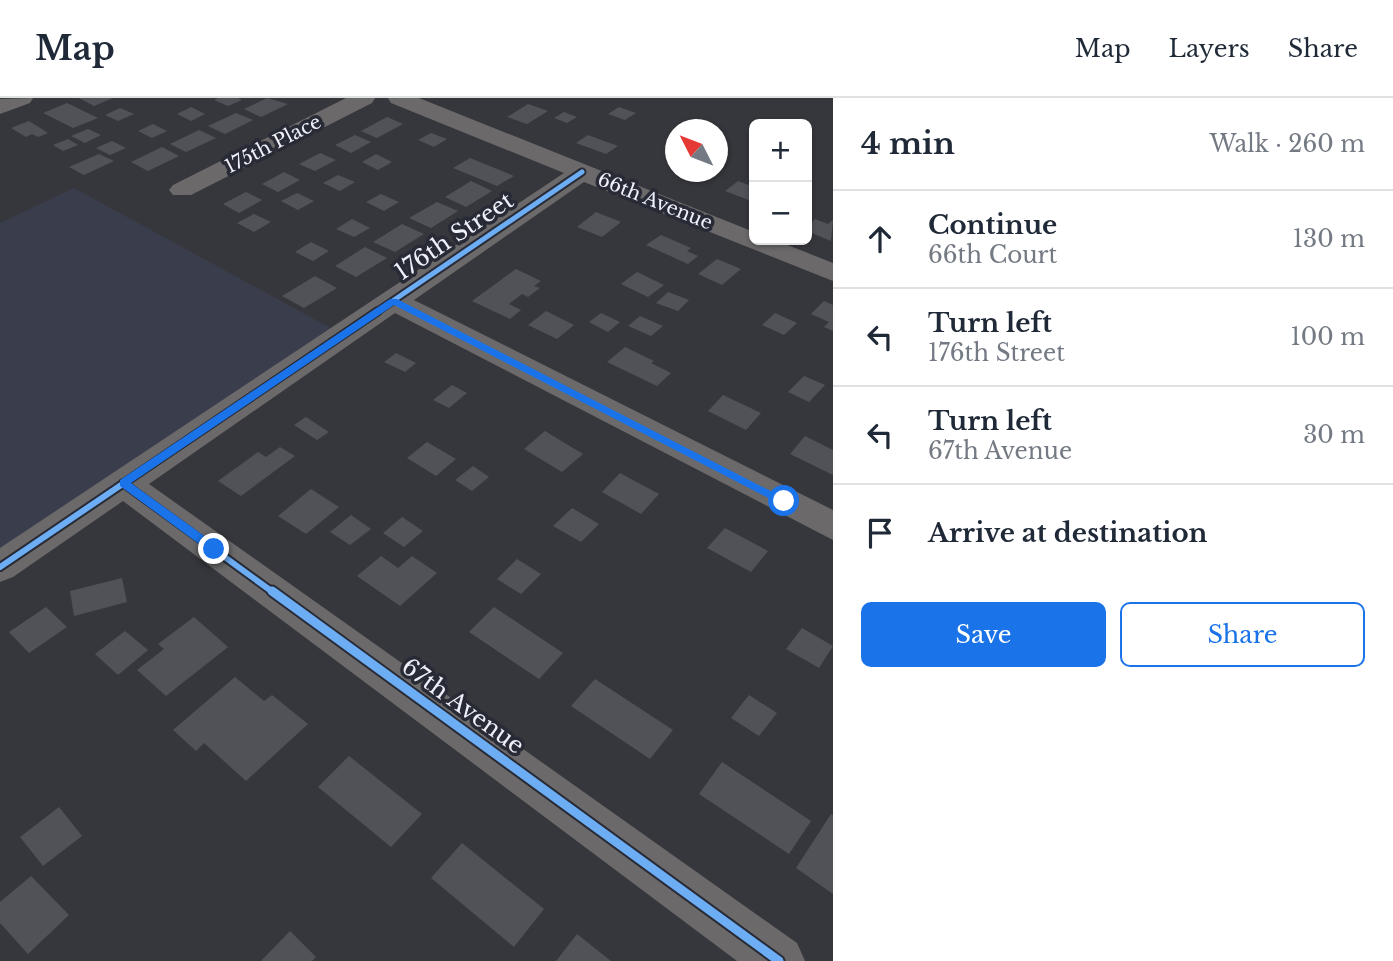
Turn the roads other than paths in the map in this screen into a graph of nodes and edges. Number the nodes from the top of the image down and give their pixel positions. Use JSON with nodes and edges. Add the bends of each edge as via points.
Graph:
{"nodes":[{"id":1,"x":22,"y":98,"type":"edge"},
{"id":2,"x":365,"y":98,"type":"edge"},
{"id":3,"x":399,"y":98,"type":"edge"},
{"id":4,"x":0,"y":107,"type":"edge"},
{"id":5,"x":582,"y":172,"type":"junction"},
{"id":6,"x":183,"y":190,"type":"dead end"},
{"id":7,"x":833,"y":273,"type":"edge"},
{"id":8,"x":394,"y":301,"type":"junction"},
{"id":9,"x":123,"y":483,"type":"junction"},
{"id":10,"x":833,"y":526,"type":"edge"},
{"id":11,"x":0,"y":567,"type":"edge"},
{"id":12,"x":779,"y":961,"type":"edge"}],
"edges":[{"from":1,"to":4,"type":"street"},
{"from":2,"to":6,"type":"street","name":"175th Place"},
{"from":3,"to":5,"type":"street","name":"66th Avenue"},
{"from":5,"to":7,"type":"street","name":"66th Avenue"},
{"from":5,"to":8,"type":"street","name":"176th Street"},
{"from":8,"to":9,"type":"street","name":"176th Street"},
{"from":8,"to":10,"type":"street"},
{"from":9,"to":11,"type":"street","name":"176th Street"},
{"from":9,"to":12,"type":"street","name":"67th Avenue"}]}
